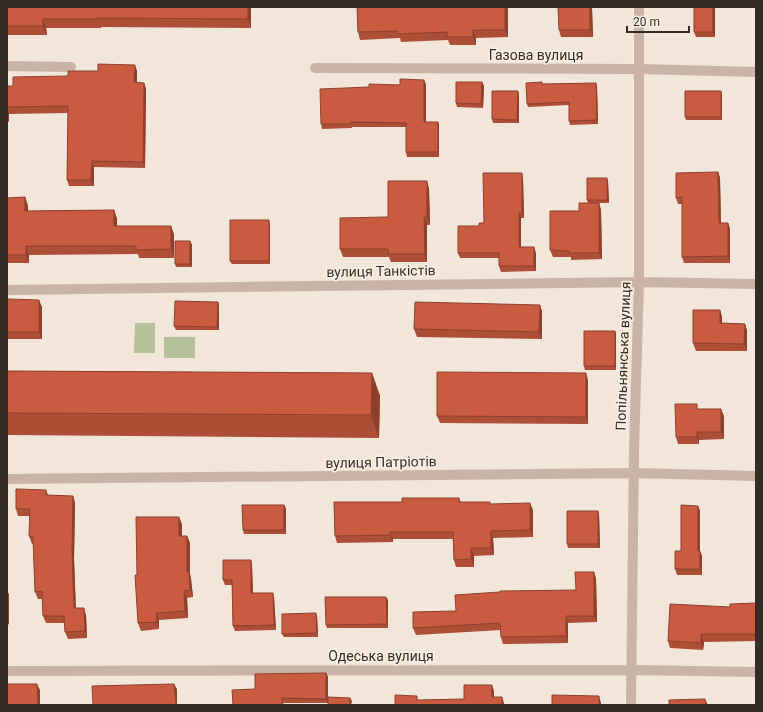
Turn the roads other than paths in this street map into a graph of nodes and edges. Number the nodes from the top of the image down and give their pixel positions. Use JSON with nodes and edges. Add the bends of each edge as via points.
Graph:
{"nodes":[{"id":1,"x":639,"y":7,"type":"edge"},
{"id":2,"x":7,"y":66,"type":"edge"},
{"id":3,"x":70,"y":67,"type":"dead end"},
{"id":4,"x":315,"y":68,"type":"dead end"},
{"id":5,"x":638,"y":69,"type":"junction"},
{"id":6,"x":756,"y":72,"type":"edge"},
{"id":7,"x":639,"y":282,"type":"junction"},
{"id":8,"x":756,"y":284,"type":"edge"},
{"id":9,"x":7,"y":290,"type":"edge"},
{"id":10,"x":634,"y":473,"type":"junction"},
{"id":11,"x":756,"y":476,"type":"edge"},
{"id":12,"x":7,"y":479,"type":"edge"},
{"id":13,"x":631,"y":670,"type":"junction"},
{"id":14,"x":7,"y":671,"type":"edge"},
{"id":15,"x":756,"y":672,"type":"edge"},
{"id":16,"x":631,"y":705,"type":"edge"}],
"edges":[{"from":1,"to":5,"type":"street","name":"Попільнянська вулиця"},
{"from":2,"to":3,"type":"street"},
{"from":4,"to":5,"type":"street","name":"Газова вулиця"},
{"from":5,"to":6,"type":"street","name":"Газова вулиця"},
{"from":5,"to":7,"type":"street","name":"Попільнянська вулиця"},
{"from":7,"to":8,"type":"street","name":"вулиця Танкістів"},
{"from":7,"to":9,"type":"street","name":"вулиця Танкістів"},
{"from":7,"to":10,"type":"street","name":"Попільнянська вулиця"},
{"from":10,"to":11,"type":"street","name":"вулиця Патріотів"},
{"from":10,"to":12,"type":"street","name":"вулиця Патріотів"},
{"from":10,"to":13,"type":"street","name":"Попільнянська вулиця"},
{"from":13,"to":14,"type":"street","name":"Одеська вулиця"},
{"from":13,"to":15,"type":"street","name":"Одеська вулиця"},
{"from":13,"to":16,"type":"street","name":"Попільнянська вулиця"}]}
